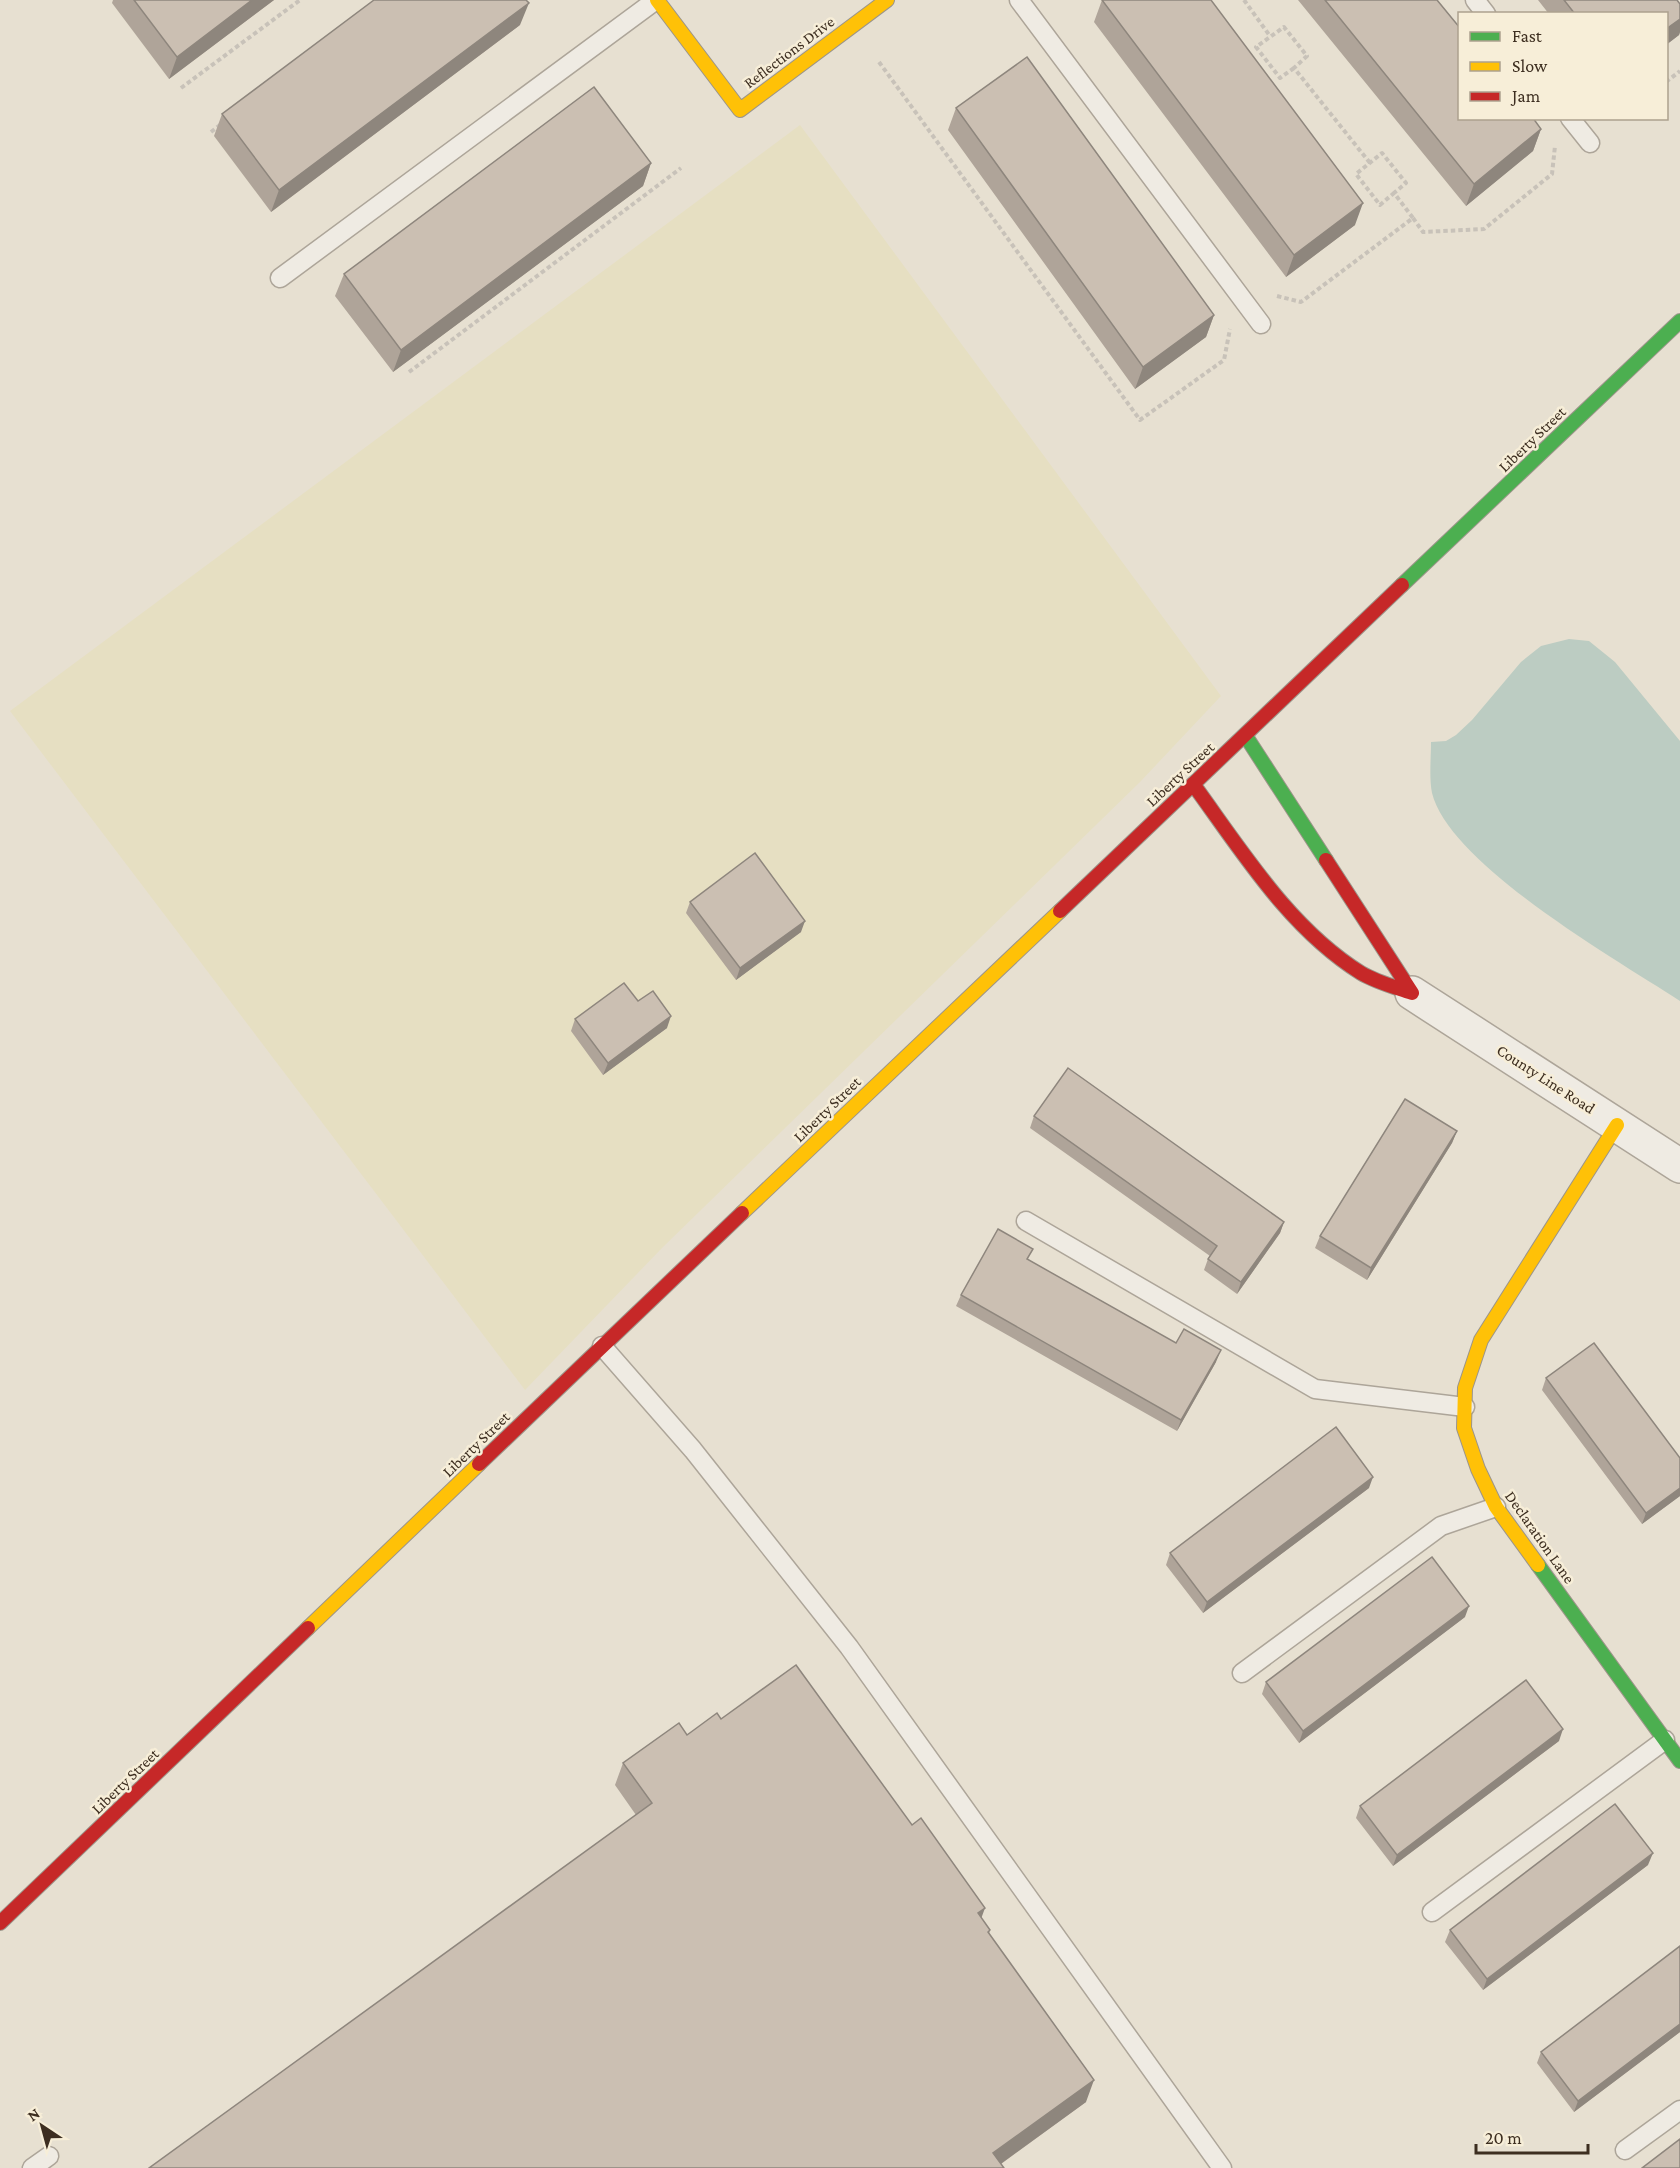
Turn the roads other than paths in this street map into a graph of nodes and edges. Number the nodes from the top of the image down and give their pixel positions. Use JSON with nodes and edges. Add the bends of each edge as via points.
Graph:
{"nodes":[{"id":1,"x":657,"y":0,"type":"edge"},
{"id":2,"x":887,"y":0,"type":"edge"},
{"id":3,"x":1019,"y":0,"type":"edge"},
{"id":4,"x":1475,"y":0,"type":"edge"},
{"id":5,"x":1484,"y":12,"type":"edge"},
{"id":6,"x":1572,"y":120,"type":"edge"},
{"id":7,"x":1590,"y":143,"type":"dead end"},
{"id":8,"x":280,"y":278,"type":"dead end"},
{"id":9,"x":1680,"y":321,"type":"edge"},
{"id":10,"x":1262,"y":324,"type":"dead end"},
{"id":11,"x":1245,"y":735,"type":"junction"},
{"id":12,"x":1193,"y":784,"type":"junction"},
{"id":13,"x":1412,"y":993,"type":"junction"},
{"id":14,"x":1617,"y":1125,"type":"junction"},
{"id":15,"x":1680,"y":1166,"type":"edge"},
{"id":16,"x":1026,"y":1221,"type":"dead end"},
{"id":17,"x":602,"y":1347,"type":"junction"},
{"id":18,"x":1465,"y":1407,"type":"junction"},
{"id":19,"x":1496,"y":1507,"type":"junction"},
{"id":20,"x":1242,"y":1673,"type":"dead end"},
{"id":21,"x":1665,"y":1740,"type":"junction"},
{"id":22,"x":1680,"y":1761,"type":"edge"},
{"id":23,"x":1432,"y":1912,"type":"dead end"},
{"id":24,"x":0,"y":1923,"type":"edge"},
{"id":25,"x":1680,"y":2110,"type":"edge"},
{"id":26,"x":1625,"y":2150,"type":"dead end"},
{"id":27,"x":49,"y":2156,"type":"dead end"},
{"id":28,"x":32,"y":2168,"type":"edge"},
{"id":29,"x":1222,"y":2168,"type":"edge"}],
"edges":[{"from":1,"to":2,"type":"street","name":"Reflections Drive","via":[[740,110]]},
{"from":1,"to":8,"type":"lane"},
{"from":3,"to":10,"type":"lane"},
{"from":4,"to":5,"type":"lane"},
{"from":6,"to":7,"type":"lane"},
{"from":9,"to":11,"type":"street","name":"Liberty Street"},
{"from":11,"to":12,"type":"street","name":"Liberty Street"},
{"from":11,"to":13,"type":"street","name":"County Line Road"},
{"from":12,"to":13,"type":"street","name":"County Line Road","via":[[1305,927],[1362,974]]},
{"from":12,"to":17,"type":"street","name":"Liberty Street"},
{"from":13,"to":14,"type":"street","name":"County Line Road"},
{"from":14,"to":15,"type":"street","name":"County Line Road"},
{"from":14,"to":18,"type":"street","name":"Declaration Lane","via":[[1481,1340],[1465,1388]]},
{"from":16,"to":18,"type":"lane","via":[[1316,1389]]},
{"from":17,"to":24,"type":"street","name":"Liberty Street"},
{"from":17,"to":29,"type":"lane","via":[[693,1450],[849,1647]]},
{"from":18,"to":19,"type":"street","name":"Declaration Lane","via":[[1464,1428]]},
{"from":19,"to":20,"type":"lane","via":[[1441,1526]]},
{"from":19,"to":21,"type":"street","name":"Declaration Lane"},
{"from":21,"to":22,"type":"street","name":"Declaration Lane"},
{"from":21,"to":23,"type":"lane"},
{"from":25,"to":26,"type":"lane"},
{"from":27,"to":28,"type":"lane"}]}
